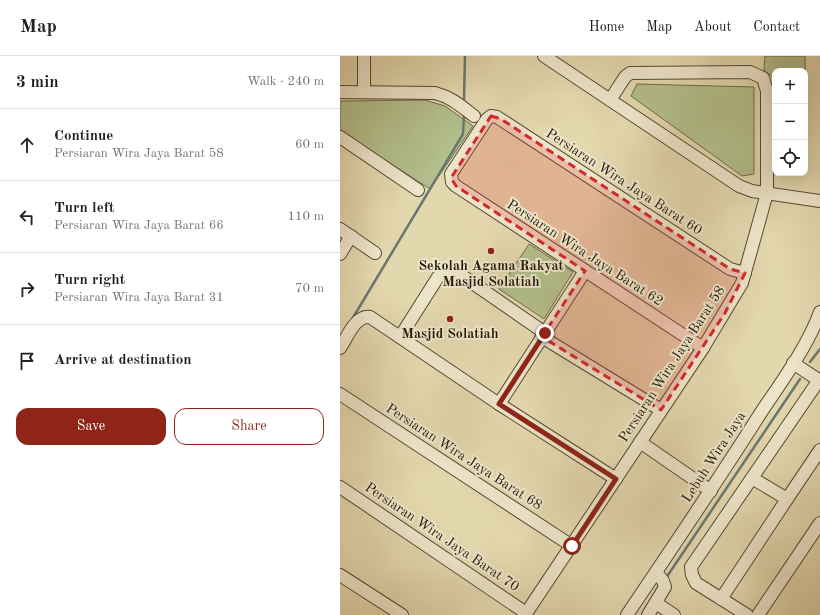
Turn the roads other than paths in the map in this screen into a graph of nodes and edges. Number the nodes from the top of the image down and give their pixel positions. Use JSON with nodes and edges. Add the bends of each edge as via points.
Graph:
{"nodes":[{"id":1,"x":364,"y":56,"type":"edge"},
{"id":2,"x":544,"y":56,"type":"edge"},
{"id":3,"x":340,"y":92,"type":"edge"},
{"id":4,"x":364,"y":92,"type":"junction"},
{"id":5,"x":610,"y":100,"type":"junction"},
{"id":6,"x":474,"y":116,"type":"dead end"},
{"id":7,"x":340,"y":137,"type":"edge"},
{"id":8,"x":452,"y":182,"type":"joint"},
{"id":9,"x":418,"y":190,"type":"dead end"},
{"id":10,"x":766,"y":193,"type":"junction"},
{"id":11,"x":820,"y":201,"type":"edge"},
{"id":12,"x":340,"y":229,"type":"edge"},
{"id":13,"x":351,"y":236,"type":"junction"},
{"id":14,"x":375,"y":253,"type":"dead end"},
{"id":15,"x":340,"y":254,"type":"edge"},
{"id":16,"x":585,"y":271,"type":"junction"},
{"id":17,"x":745,"y":273,"type":"junction"},
{"id":18,"x":820,"y":312,"type":"edge"},
{"id":19,"x":544,"y":335,"type":"junction"},
{"id":20,"x":400,"y":337,"type":"junction"},
{"id":21,"x":340,"y":348,"type":"edge"},
{"id":22,"x":703,"y":348,"type":"junction"},
{"id":23,"x":793,"y":363,"type":"junction"},
{"id":24,"x":819,"y":381,"type":"edge"},
{"id":25,"x":340,"y":394,"type":"edge"},
{"id":26,"x":499,"y":404,"type":"junction"},
{"id":27,"x":661,"y":410,"type":"junction"},
{"id":28,"x":640,"y":442,"type":"junction"},
{"id":29,"x":820,"y":450,"type":"edge"},
{"id":30,"x":752,"y":478,"type":"junction"},
{"id":31,"x":616,"y":479,"type":"junction"},
{"id":32,"x":340,"y":487,"type":"edge"},
{"id":33,"x":711,"y":491,"type":"junction"},
{"id":34,"x":786,"y":499,"type":"junction"},
{"id":35,"x":820,"y":525,"type":"edge"},
{"id":36,"x":572,"y":546,"type":"junction"},
{"id":37,"x":656,"y":572,"type":"junction"},
{"id":38,"x":340,"y":575,"type":"edge"},
{"id":39,"x":721,"y":599,"type":"junction"},
{"id":40,"x":656,"y":603,"type":"junction"},
{"id":41,"x":526,"y":614,"type":"edge"},
{"id":42,"x":402,"y":615,"type":"edge"},
{"id":43,"x":627,"y":615,"type":"edge"},
{"id":44,"x":648,"y":615,"type":"edge"},
{"id":45,"x":674,"y":615,"type":"edge"},
{"id":46,"x":747,"y":615,"type":"edge"},
{"id":47,"x":758,"y":615,"type":"edge"}],
"edges":[{"from":1,"to":4,"type":"street"},
{"from":2,"to":5,"type":"street"},
{"from":3,"to":4,"type":"street"},
{"from":4,"to":6,"type":"street","via":[[445,95]]},
{"from":5,"to":10,"type":"street","via":[[739,186]]},
{"from":5,"to":10,"type":"street","name":"Persiaran Wira Jaya Barat 58","via":[[630,73],[750,72],[763,78],[767,91]]},
{"from":7,"to":9,"type":"street"},
{"from":8,"to":16,"type":"street","name":"Persiaran Wira Jaya Barat 62"},
{"from":8,"to":17,"type":"street","name":"Persiaran Wira Jaya Barat 60","via":[[452,174],[487,119],[491,116],[497,117],[730,269]]},
{"from":10,"to":11,"type":"street"},
{"from":10,"to":17,"type":"street","name":"Persiaran Wira Jaya Barat 58"},
{"from":12,"to":13,"type":"street"},
{"from":13,"to":14,"type":"street"},
{"from":13,"to":15,"type":"street"},
{"from":16,"to":19,"type":"street"},
{"from":16,"to":22,"type":"street","name":"Persiaran Wira Jaya Barat 62"},
{"from":17,"to":22,"type":"street","name":"Persiaran Wira Jaya Barat 58","via":[[742,283]]},
{"from":18,"to":23,"type":"street","name":"Lebuh Wira Jaya","via":[[814,328]]},
{"from":19,"to":20,"type":"street","via":[[462,275],[448,272],[438,277]]},
{"from":19,"to":26,"type":"street"},
{"from":19,"to":27,"type":"street"},
{"from":20,"to":21,"type":"street","via":[[370,317],[362,317]]},
{"from":20,"to":26,"type":"street"},
{"from":22,"to":27,"type":"street","name":"Persiaran Wira Jaya Barat 58"},
{"from":23,"to":24,"type":"street"},
{"from":23,"to":33,"type":"street","name":"Lebuh Wira Jaya"},
{"from":24,"to":30,"type":"street"},
{"from":25,"to":36,"type":"street","name":"Persiaran Wira Jaya Barat 68"},
{"from":26,"to":31,"type":"street"},
{"from":27,"to":28,"type":"street","name":"Persiaran Wira Jaya Barat 58"},
{"from":28,"to":31,"type":"street","name":"Persiaran Wira Jaya Barat 58"},
{"from":28,"to":33,"type":"street"},
{"from":29,"to":34,"type":"street"},
{"from":30,"to":34,"type":"street"},
{"from":30,"to":39,"type":"street","via":[[691,567],[696,583]]},
{"from":31,"to":36,"type":"street","name":"Persiaran Wira Jaya Barat 58"},
{"from":32,"to":41,"type":"street","name":"Persiaran Wira Jaya Barat 70"},
{"from":33,"to":37,"type":"street","name":"Lebuh Wira Jaya"},
{"from":34,"to":39,"type":"street"},
{"from":35,"to":47,"type":"street"},
{"from":36,"to":41,"type":"street","name":"Persiaran Wira Jaya Barat 58"},
{"from":37,"to":40,"type":"street","via":[[665,587]]},
{"from":37,"to":43,"type":"street","name":"Lebuh Wira Jaya"},
{"from":38,"to":42,"type":"street"},
{"from":39,"to":46,"type":"street"},
{"from":40,"to":44,"type":"street"},
{"from":40,"to":45,"type":"street"}]}
